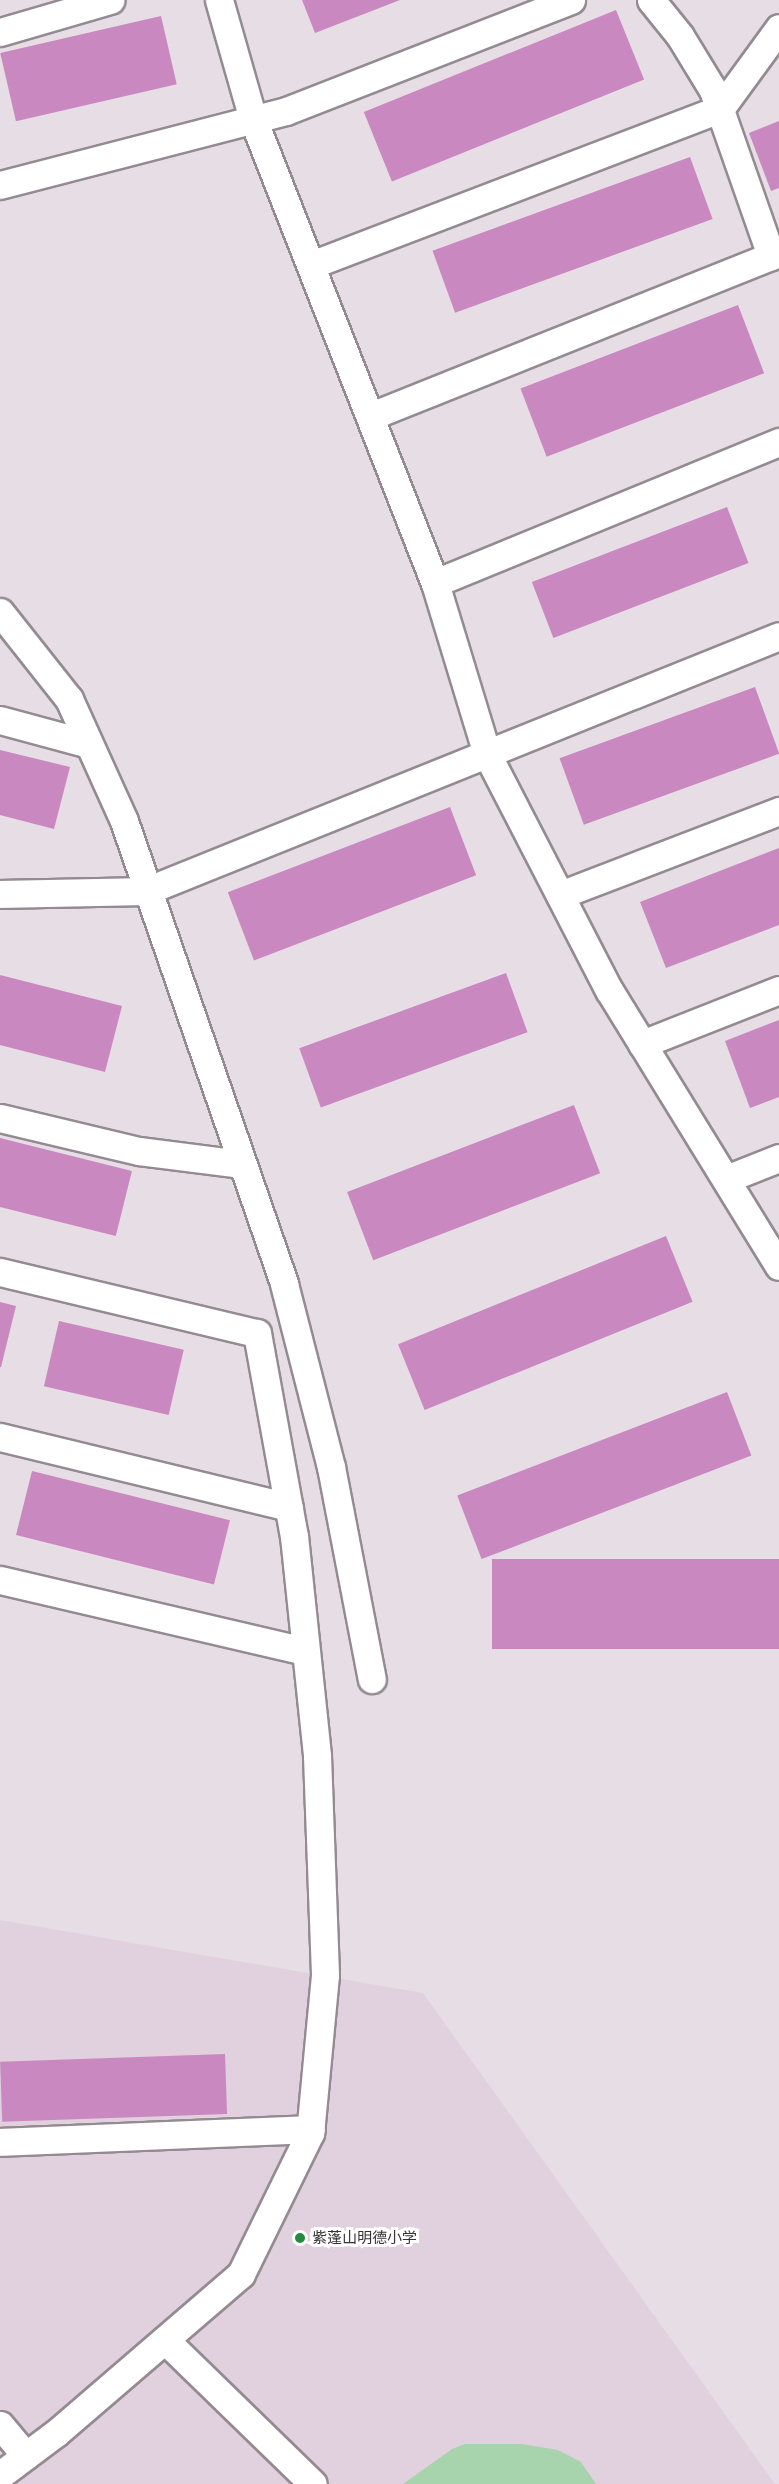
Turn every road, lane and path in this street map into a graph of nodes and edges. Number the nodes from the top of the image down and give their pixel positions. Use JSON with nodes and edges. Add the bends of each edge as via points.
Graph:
{"nodes":[{"id":1,"x":110,"y":0,"type":"edge"},
{"id":2,"x":219,"y":0,"type":"edge"},
{"id":3,"x":571,"y":0,"type":"edge"},
{"id":4,"x":651,"y":0,"type":"edge"},
{"id":5,"x":779,"y":28,"type":"edge"},
{"id":6,"x":0,"y":32,"type":"edge"},
{"id":7,"x":720,"y":109,"type":"junction"},
{"id":8,"x":253,"y":119,"type":"junction"},
{"id":9,"x":0,"y":185,"type":"edge"},
{"id":10,"x":775,"y":254,"type":"edge"},
{"id":11,"x":311,"y":265,"type":"junction"},
{"id":12,"x":371,"y":416,"type":"junction"},
{"id":13,"x":779,"y":442,"type":"edge"},
{"id":14,"x":435,"y":583,"type":"junction"},
{"id":15,"x":0,"y":612,"type":"edge"},
{"id":16,"x":779,"y":636,"type":"edge"},
{"id":17,"x":0,"y":720,"type":"edge"},
{"id":18,"x":89,"y":744,"type":"junction"},
{"id":19,"x":487,"y":754,"type":"junction"},
{"id":20,"x":779,"y":811,"type":"edge"},
{"id":21,"x":146,"y":891,"type":"junction"},
{"id":22,"x":0,"y":894,"type":"edge"},
{"id":23,"x":560,"y":895,"type":"junction"},
{"id":24,"x":779,"y":990,"type":"edge"},
{"id":25,"x":642,"y":1044,"type":"junction"},
{"id":26,"x":0,"y":1118,"type":"edge"},
{"id":27,"x":779,"y":1158,"type":"edge"},
{"id":28,"x":242,"y":1164,"type":"junction"},
{"id":29,"x":726,"y":1179,"type":"junction"},
{"id":30,"x":779,"y":1266,"type":"edge"},
{"id":31,"x":0,"y":1272,"type":"edge"},
{"id":32,"x":0,"y":1437,"type":"edge"},
{"id":33,"x":289,"y":1507,"type":"junction"},
{"id":34,"x":0,"y":1580,"type":"edge"},
{"id":35,"x":304,"y":1651,"type":"junction"},
{"id":36,"x":372,"y":1678,"type":"dead end"},
{"id":37,"x":311,"y":2129,"type":"junction"},
{"id":38,"x":0,"y":2142,"type":"edge"},
{"id":39,"x":165,"y":2340,"type":"junction"},
{"id":40,"x":0,"y":2426,"type":"edge"},
{"id":41,"x":26,"y":2456,"type":"junction"},
{"id":42,"x":0,"y":2475,"type":"edge"},
{"id":43,"x":313,"y":2484,"type":"edge"}],
"edges":[{"from":1,"to":6,"type":"street"},
{"from":2,"to":8,"type":"street"},
{"from":3,"to":8,"type":"street","via":[[286,111]]},
{"from":4,"to":7,"type":"street","via":[[680,36]]},
{"from":5,"to":7,"type":"street"},
{"from":7,"to":10,"type":"street"},
{"from":7,"to":11,"type":"street"},
{"from":8,"to":9,"type":"street"},
{"from":8,"to":11,"type":"street"},
{"from":10,"to":12,"type":"street"},
{"from":11,"to":12,"type":"street"},
{"from":12,"to":14,"type":"street"},
{"from":13,"to":14,"type":"street"},
{"from":14,"to":19,"type":"street"},
{"from":15,"to":18,"type":"street","via":[[69,699]]},
{"from":16,"to":19,"type":"street"},
{"from":17,"to":18,"type":"street"},
{"from":18,"to":21,"type":"street","via":[[124,821]]},
{"from":19,"to":21,"type":"street"},
{"from":19,"to":23,"type":"street"},
{"from":20,"to":23,"type":"street"},
{"from":21,"to":22,"type":"street"},
{"from":21,"to":28,"type":"street"},
{"from":23,"to":25,"type":"street"},
{"from":24,"to":25,"type":"street"},
{"from":25,"to":29,"type":"street"},
{"from":26,"to":28,"type":"street","via":[[139,1151]]},
{"from":27,"to":29,"type":"street"},
{"from":28,"to":36,"type":"street","via":[[284,1284],[331,1467]]},
{"from":29,"to":30,"type":"street"},
{"from":31,"to":33,"type":"street","via":[[257,1333]]},
{"from":32,"to":33,"type":"street"},
{"from":33,"to":35,"type":"street"},
{"from":34,"to":35,"type":"street"},
{"from":35,"to":37,"type":"street","via":[[317,1756],[325,1976]]},
{"from":37,"to":38,"type":"street"},
{"from":37,"to":39,"type":"street","via":[[241,2274]]},
{"from":39,"to":41,"type":"street"},
{"from":39,"to":43,"type":"street"},
{"from":40,"to":41,"type":"street"},
{"from":41,"to":42,"type":"street"}]}
